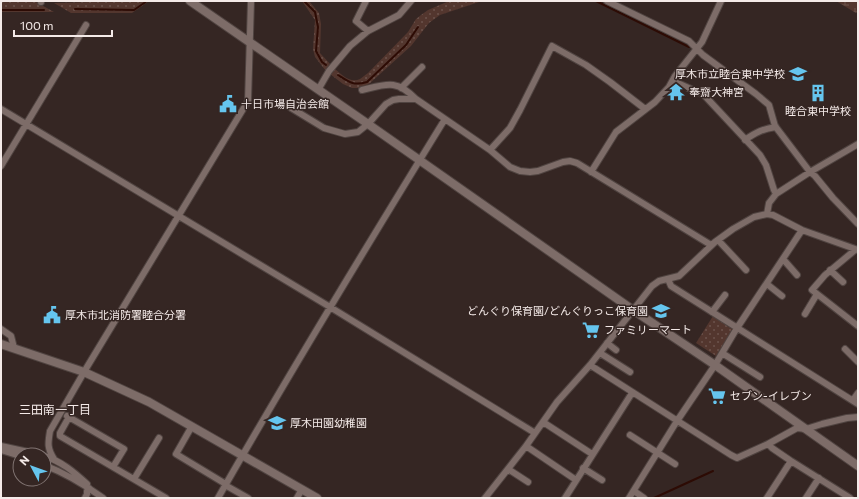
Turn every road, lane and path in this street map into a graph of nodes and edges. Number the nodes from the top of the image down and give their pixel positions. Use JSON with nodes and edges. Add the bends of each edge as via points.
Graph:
{"nodes":[{"id":1,"x":190,"y":1,"type":"edge"},
{"id":2,"x":252,"y":1,"type":"edge"},
{"id":3,"x":366,"y":1,"type":"edge"},
{"id":4,"x":411,"y":1,"type":"edge"},
{"id":5,"x":607,"y":1,"type":"edge"},
{"id":6,"x":721,"y":1,"type":"edge"},
{"id":7,"x":86,"y":25,"type":"dead end"},
{"id":8,"x":368,"y":31,"type":"junction"},
{"id":9,"x":249,"y":42,"type":"junction"},
{"id":10,"x":697,"y":49,"type":"junction"},
{"id":11,"x":422,"y":66,"type":"dead end"},
{"id":12,"x":673,"y":81,"type":"junction"},
{"id":13,"x":401,"y":88,"type":"junction"},
{"id":14,"x":318,"y":90,"type":"junction"},
{"id":15,"x":362,"y":90,"type":"dead end"},
{"id":16,"x":416,"y":99,"type":"junction"},
{"id":17,"x":283,"y":103,"type":"dead end"},
{"id":18,"x":1,"y":109,"type":"edge"},
{"id":19,"x":645,"y":109,"type":"junction"},
{"id":20,"x":445,"y":119,"type":"junction"},
{"id":21,"x":368,"y":124,"type":"junction"},
{"id":22,"x":26,"y":125,"type":"junction"},
{"id":23,"x":776,"y":126,"type":"junction"},
{"id":24,"x":746,"y":140,"type":"junction"},
{"id":25,"x":858,"y":144,"type":"edge"},
{"id":26,"x":490,"y":150,"type":"junction"},
{"id":27,"x":420,"y":160,"type":"junction"},
{"id":28,"x":1,"y":166,"type":"edge"},
{"id":29,"x":591,"y":172,"type":"junction"},
{"id":30,"x":810,"y":172,"type":"junction"},
{"id":31,"x":776,"y":194,"type":"junction"},
{"id":32,"x":767,"y":214,"type":"junction"},
{"id":33,"x":178,"y":217,"type":"junction"},
{"id":34,"x":858,"y":224,"type":"edge"},
{"id":35,"x":802,"y":230,"type":"junction"},
{"id":36,"x":718,"y":240,"type":"junction"},
{"id":37,"x":711,"y":245,"type":"junction"},
{"id":38,"x":856,"y":250,"type":"edge"},
{"id":39,"x":783,"y":259,"type":"junction"},
{"id":40,"x":746,"y":270,"type":"dead end"},
{"id":41,"x":830,"y":270,"type":"junction"},
{"id":42,"x":797,"y":275,"type":"dead end"},
{"id":43,"x":668,"y":279,"type":"junction"},
{"id":44,"x":843,"y":282,"type":"dead end"},
{"id":45,"x":767,"y":284,"type":"junction"},
{"id":46,"x":725,"y":294,"type":"dead end"},
{"id":47,"x":817,"y":294,"type":"junction"},
{"id":48,"x":782,"y":296,"type":"dead end"},
{"id":49,"x":330,"y":307,"type":"junction"},
{"id":50,"x":633,"y":310,"type":"junction"},
{"id":51,"x":712,"y":312,"type":"junction"},
{"id":52,"x":805,"y":314,"type":"dead end"},
{"id":53,"x":858,"y":326,"type":"edge"},
{"id":54,"x":737,"y":328,"type":"junction"},
{"id":55,"x":1,"y":329,"type":"edge"},
{"id":56,"x":1,"y":344,"type":"edge"},
{"id":57,"x":607,"y":344,"type":"junction"},
{"id":58,"x":14,"y":348,"type":"junction"},
{"id":59,"x":845,"y":349,"type":"dead end"},
{"id":60,"x":616,"y":350,"type":"dead end"},
{"id":61,"x":600,"y":353,"type":"junction"},
{"id":62,"x":722,"y":353,"type":"junction"},
{"id":63,"x":858,"y":362,"type":"edge"},
{"id":64,"x":590,"y":365,"type":"junction"},
{"id":65,"x":714,"y":365,"type":"junction"},
{"id":66,"x":84,"y":372,"type":"junction"},
{"id":67,"x":630,"y":372,"type":"dead end"},
{"id":68,"x":760,"y":378,"type":"dead end"},
{"id":69,"x":632,"y":392,"type":"junction"},
{"id":70,"x":858,"y":392,"type":"edge"},
{"id":71,"x":855,"y":402,"type":"edge"},
{"id":72,"x":60,"y":412,"type":"junction"},
{"id":73,"x":69,"y":417,"type":"junction"},
{"id":74,"x":858,"y":417,"type":"edge"},
{"id":75,"x":677,"y":421,"type":"junction"},
{"id":76,"x":543,"y":422,"type":"junction"},
{"id":77,"x":192,"y":426,"type":"junction"},
{"id":78,"x":806,"y":429,"type":"junction"},
{"id":79,"x":535,"y":433,"type":"junction"},
{"id":80,"x":630,"y":435,"type":"dead end"},
{"id":81,"x":159,"y":438,"type":"dead end"},
{"id":82,"x":768,"y":444,"type":"junction"},
{"id":83,"x":1,"y":446,"type":"edge"},
{"id":84,"x":526,"y":446,"type":"junction"},
{"id":85,"x":12,"y":448,"type":"edge"},
{"id":86,"x":1,"y":450,"type":"edge"},
{"id":87,"x":12,"y":453,"type":"edge"},
{"id":88,"x":657,"y":453,"type":"junction"},
{"id":89,"x":592,"y":454,"type":"junction"},
{"id":90,"x":243,"y":455,"type":"junction"},
{"id":91,"x":54,"y":459,"type":"joint"},
{"id":92,"x":791,"y":461,"type":"junction"},
{"id":93,"x":675,"y":464,"type":"dead end"},
{"id":94,"x":858,"y":466,"type":"edge"},
{"id":95,"x":113,"y":467,"type":"junction"},
{"id":96,"x":52,"y":468,"type":"edge"},
{"id":97,"x":584,"y":468,"type":"junction"},
{"id":98,"x":508,"y":469,"type":"junction"},
{"id":99,"x":819,"y":478,"type":"junction"},
{"id":100,"x":134,"y":479,"type":"junction"},
{"id":101,"x":576,"y":480,"type":"junction"},
{"id":102,"x":602,"y":480,"type":"dead end"},
{"id":103,"x":528,"y":482,"type":"dead end"},
{"id":104,"x":225,"y":485,"type":"junction"},
{"id":105,"x":91,"y":489,"type":"junction"},
{"id":106,"x":302,"y":489,"type":"junction"},
{"id":107,"x":634,"y":491,"type":"junction"},
{"id":108,"x":487,"y":496,"type":"edge"},
{"id":109,"x":85,"y":498,"type":"edge"},
{"id":110,"x":103,"y":498,"type":"edge"},
{"id":111,"x":166,"y":498,"type":"edge"},
{"id":112,"x":218,"y":498,"type":"edge"},
{"id":113,"x":248,"y":498,"type":"edge"},
{"id":114,"x":297,"y":498,"type":"edge"},
{"id":115,"x":317,"y":498,"type":"edge"},
{"id":116,"x":495,"y":498,"type":"edge"},
{"id":117,"x":565,"y":498,"type":"edge"},
{"id":118,"x":629,"y":498,"type":"edge"},
{"id":119,"x":644,"y":498,"type":"edge"},
{"id":120,"x":767,"y":498,"type":"edge"},
{"id":121,"x":806,"y":498,"type":"edge"},
{"id":122,"x":849,"y":498,"type":"edge"}],
"edges":[{"from":1,"to":9,"type":"street"},
{"from":2,"to":9,"type":"street"},
{"from":3,"to":8,"type":"street","via":[[356,21]]},
{"from":4,"to":8,"type":"street","via":[[399,15]]},
{"from":5,"to":10,"type":"street","via":[[689,41]]},
{"from":6,"to":10,"type":"street"},
{"from":7,"to":22,"type":"street"},
{"from":8,"to":14,"type":"street","via":[[350,46],[329,71]]},
{"from":9,"to":14,"type":"street"},
{"from":9,"to":33,"type":"street","via":[[248,101]]},
{"from":10,"to":12,"type":"street"},
{"from":10,"to":23,"type":"street","via":[[769,105]]},
{"from":11,"to":13,"type":"street"},
{"from":12,"to":19,"type":"street","via":[[655,102]]},
{"from":12,"to":24,"type":"street","via":[[704,95]]},
{"from":13,"to":15,"type":"street","via":[[387,84]]},
{"from":13,"to":16,"type":"street"},
{"from":14,"to":21,"type":"street"},
{"from":16,"to":20,"type":"street"},
{"from":16,"to":21,"type":"street","via":[[393,100]]},
{"from":17,"to":21,"type":"street","via":[[324,128],[344,134],[358,132]]},
{"from":18,"to":22,"type":"street"},
{"from":19,"to":26,"type":"street","via":[[610,82],[552,46],[510,128]]},
{"from":19,"to":29,"type":"street","via":[[616,132]]},
{"from":20,"to":26,"type":"street"},
{"from":20,"to":27,"type":"street"},
{"from":21,"to":27,"type":"street"},
{"from":22,"to":28,"type":"street"},
{"from":22,"to":33,"type":"street"},
{"from":23,"to":24,"type":"street","via":[[753,134]]},
{"from":23,"to":30,"type":"street"},
{"from":24,"to":31,"type":"street","via":[[766,165]]},
{"from":25,"to":30,"type":"street"},
{"from":26,"to":29,"type":"street","via":[[510,167],[520,171],[538,171],[570,161]]},
{"from":27,"to":49,"type":"street"},
{"from":27,"to":50,"type":"street"},
{"from":29,"to":37,"type":"street"},
{"from":30,"to":31,"type":"street"},
{"from":30,"to":34,"type":"street"},
{"from":31,"to":32,"type":"street","via":[[769,203]]},
{"from":32,"to":35,"type":"street"},
{"from":32,"to":36,"type":"street","via":[[754,217]]},
{"from":33,"to":49,"type":"street"},
{"from":33,"to":66,"type":"street"},
{"from":35,"to":38,"type":"street"},
{"from":35,"to":39,"type":"street"},
{"from":36,"to":37,"type":"street"},
{"from":36,"to":40,"type":"street"},
{"from":37,"to":43,"type":"street","via":[[680,276]]},
{"from":38,"to":41,"type":"street"},
{"from":39,"to":42,"type":"street"},
{"from":39,"to":45,"type":"street"},
{"from":41,"to":44,"type":"street"},
{"from":41,"to":47,"type":"street","via":[[812,290]]},
{"from":43,"to":50,"type":"street","via":[[652,286]]},
{"from":43,"to":51,"type":"street","via":[[671,286]]},
{"from":45,"to":48,"type":"street"},
{"from":45,"to":54,"type":"street"},
{"from":46,"to":51,"type":"street"},
{"from":47,"to":52,"type":"street"},
{"from":47,"to":53,"type":"street"},
{"from":49,"to":79,"type":"street"},
{"from":49,"to":90,"type":"street"},
{"from":50,"to":57,"type":"street"},
{"from":50,"to":65,"type":"street"},
{"from":51,"to":54,"type":"street"},
{"from":54,"to":62,"type":"street"},
{"from":54,"to":71,"type":"street"},
{"from":55,"to":58,"type":"street","via":[[11,336]]},
{"from":56,"to":58,"type":"street"},
{"from":57,"to":60,"type":"street"},
{"from":57,"to":61,"type":"street"},
{"from":58,"to":66,"type":"street"},
{"from":59,"to":63,"type":"street"},
{"from":61,"to":64,"type":"street"},
{"from":61,"to":67,"type":"street"},
{"from":62,"to":65,"type":"street"},
{"from":62,"to":68,"type":"street"},
{"from":64,"to":69,"type":"street"},
{"from":64,"to":76,"type":"street"},
{"from":65,"to":75,"type":"street"},
{"from":65,"to":78,"type":"street"},
{"from":66,"to":72,"type":"street"},
{"from":66,"to":77,"type":"street","via":[[149,402]]},
{"from":69,"to":75,"type":"street"},
{"from":69,"to":89,"type":"street"},
{"from":70,"to":71,"type":"street"},
{"from":72,"to":73,"type":"street"},
{"from":72,"to":91,"type":"street","via":[[50,430],[48,440],[48,448]]},
{"from":73,"to":95,"type":"street","via":[[60,436]]},
{"from":73,"to":95,"type":"street","via":[[124,448]]},
{"from":74,"to":78,"type":"street"},
{"from":75,"to":82,"type":"street","via":[[737,458]]},
{"from":75,"to":88,"type":"street"},
{"from":76,"to":79,"type":"street"},
{"from":76,"to":89,"type":"street"},
{"from":77,"to":90,"type":"street"},
{"from":77,"to":104,"type":"street","via":[[176,454]]},
{"from":78,"to":82,"type":"street","via":[[797,428]]},
{"from":78,"to":94,"type":"street"},
{"from":79,"to":84,"type":"street"},
{"from":80,"to":88,"type":"street"},
{"from":81,"to":100,"type":"street"},
{"from":82,"to":92,"type":"street"},
{"from":83,"to":85,"type":"street"},
{"from":84,"to":98,"type":"street"},
{"from":84,"to":101,"type":"street"},
{"from":86,"to":87,"type":"street"},
{"from":88,"to":93,"type":"street"},
{"from":88,"to":107,"type":"street"},
{"from":89,"to":97,"type":"street"},
{"from":90,"to":104,"type":"street"},
{"from":90,"to":106,"type":"street"},
{"from":91,"to":105,"type":"street","via":[[80,477]]},
{"from":92,"to":99,"type":"street"},
{"from":92,"to":120,"type":"street"},
{"from":95,"to":100,"type":"street"},
{"from":96,"to":105,"type":"street"},
{"from":97,"to":101,"type":"street"},
{"from":97,"to":102,"type":"street"},
{"from":98,"to":103,"type":"street"},
{"from":98,"to":108,"type":"street"},
{"from":99,"to":121,"type":"street"},
{"from":99,"to":122,"type":"street"},
{"from":100,"to":111,"type":"street"},
{"from":101,"to":117,"type":"street"},
{"from":104,"to":112,"type":"street"},
{"from":104,"to":113,"type":"street"},
{"from":105,"to":109,"type":"street","via":[[86,491]]},
{"from":105,"to":110,"type":"street"},
{"from":106,"to":114,"type":"street"},
{"from":106,"to":115,"type":"street"},
{"from":107,"to":118,"type":"street"},
{"from":107,"to":119,"type":"street"},
{"from":108,"to":116,"type":"street"}]}
